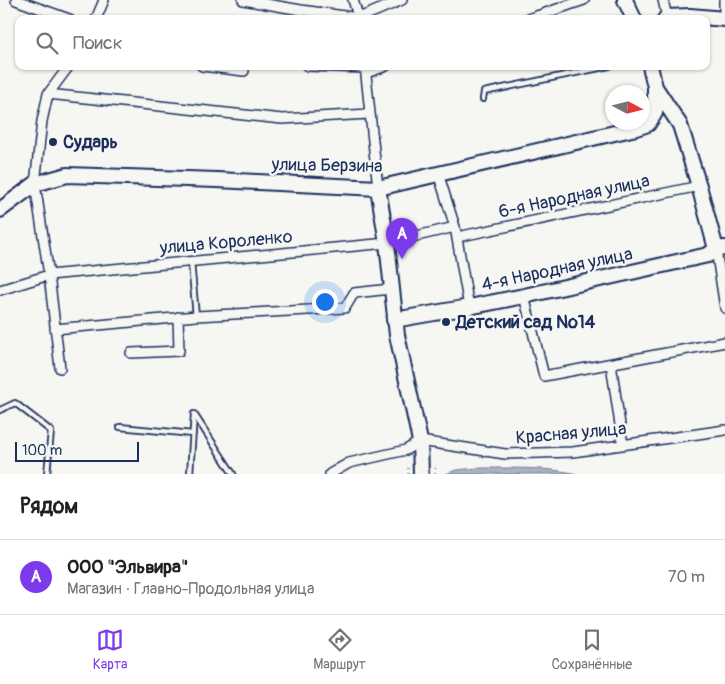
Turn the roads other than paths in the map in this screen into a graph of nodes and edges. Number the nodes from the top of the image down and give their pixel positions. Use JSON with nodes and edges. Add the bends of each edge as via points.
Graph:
{"nodes":[{"id":1,"x":16,"y":0,"type":"edge"},
{"id":2,"x":104,"y":0,"type":"edge"},
{"id":3,"x":243,"y":0,"type":"edge"},
{"id":4,"x":353,"y":0,"type":"edge"},
{"id":5,"x":402,"y":0,"type":"edge"},
{"id":6,"x":584,"y":0,"type":"edge"},
{"id":7,"x":625,"y":0,"type":"edge"},
{"id":8,"x":663,"y":0,"type":"edge"},
{"id":9,"x":724,"y":0,"type":"edge"},
{"id":10,"x":58,"y":15,"type":"edge"},
{"id":11,"x":98,"y":15,"type":"edge"},
{"id":12,"x":337,"y":15,"type":"edge"},
{"id":13,"x":358,"y":15,"type":"edge"},
{"id":14,"x":366,"y":15,"type":"edge"},
{"id":15,"x":540,"y":15,"type":"edge"},
{"id":16,"x":632,"y":15,"type":"edge"},
{"id":17,"x":666,"y":15,"type":"edge"},
{"id":18,"x":710,"y":18,"type":"edge"},
{"id":19,"x":725,"y":19,"type":"edge"},
{"id":20,"x":66,"y":70,"type":"edge"},
{"id":21,"x":236,"y":70,"type":"edge"},
{"id":22,"x":365,"y":70,"type":"edge"},
{"id":23,"x":590,"y":70,"type":"edge"},
{"id":24,"x":651,"y":70,"type":"edge"},
{"id":25,"x":244,"y":71,"type":"dead end"},
{"id":26,"x":655,"y":87,"type":"junction"},
{"id":27,"x":48,"y":94,"type":"junction"},
{"id":28,"x":483,"y":99,"type":"dead end"},
{"id":29,"x":370,"y":114,"type":"junction"},
{"id":30,"x":438,"y":173,"type":"junction"},
{"id":31,"x":35,"y":184,"type":"junction"},
{"id":32,"x":699,"y":186,"type":"junction"},
{"id":33,"x":378,"y":188,"type":"junction"},
{"id":34,"x":0,"y":210,"type":"edge"},
{"id":35,"x":455,"y":227,"type":"junction"},
{"id":36,"x":457,"y":237,"type":"junction"},
{"id":37,"x":387,"y":244,"type":"junction"},
{"id":38,"x":721,"y":248,"type":"edge"},
{"id":39,"x":191,"y":262,"type":"junction"},
{"id":40,"x":48,"y":275,"type":"junction"},
{"id":41,"x":391,"y":289,"type":"junction"},
{"id":42,"x":0,"y":290,"type":"edge"},
{"id":43,"x":524,"y":296,"type":"junction"},
{"id":44,"x":469,"y":308,"type":"junction"},
{"id":45,"x":725,"y":308,"type":"edge"},
{"id":46,"x":196,"y":316,"type":"junction"},
{"id":47,"x":178,"y":317,"type":"junction"},
{"id":48,"x":394,"y":320,"type":"junction"},
{"id":49,"x":55,"y":329,"type":"junction"},
{"id":50,"x":725,"y":342,"type":"edge"},
{"id":51,"x":130,"y":353,"type":"dead end"},
{"id":52,"x":611,"y":364,"type":"junction"},
{"id":53,"x":60,"y":368,"type":"dead end"},
{"id":54,"x":0,"y":410,"type":"edge"},
{"id":55,"x":120,"y":427,"type":"dead end"},
{"id":56,"x":725,"y":430,"type":"edge"},
{"id":57,"x":193,"y":434,"type":"junction"},
{"id":58,"x":420,"y":441,"type":"junction"},
{"id":59,"x":622,"y":445,"type":"junction"},
{"id":60,"x":47,"y":474,"type":"edge"},
{"id":61,"x":190,"y":474,"type":"edge"},
{"id":62,"x":233,"y":474,"type":"edge"},
{"id":63,"x":330,"y":474,"type":"edge"},
{"id":64,"x":416,"y":474,"type":"edge"}],
"edges":[{"from":1,"to":10,"type":"street"},
{"from":2,"to":11,"type":"street"},
{"from":3,"to":12,"type":"street"},
{"from":4,"to":13,"type":"street"},
{"from":5,"to":14,"type":"street"},
{"from":6,"to":15,"type":"street"},
{"from":7,"to":16,"type":"street"},
{"from":8,"to":17,"type":"street"},
{"from":9,"to":19,"type":"street"},
{"from":18,"to":19,"type":"street"},
{"from":20,"to":27,"type":"street"},
{"from":21,"to":25,"type":"street"},
{"from":22,"to":29,"type":"street"},
{"from":23,"to":28,"type":"lane","via":[[484,92]]},
{"from":24,"to":26,"type":"street"},
{"from":26,"to":30,"type":"street","name":"улица Берзина","via":[[655,113],[648,124]]},
{"from":26,"to":32,"type":"street","via":[[680,125]]},
{"from":27,"to":29,"type":"street","via":[[282,120]]},
{"from":27,"to":31,"type":"street"},
{"from":29,"to":33,"type":"street"},
{"from":30,"to":33,"type":"street","name":"улица Берзина"},
{"from":30,"to":35,"type":"street"},
{"from":31,"to":33,"type":"street","name":"улица Берзина","via":[[67,176]]},
{"from":31,"to":34,"type":"street","name":"улица Берзина"},
{"from":31,"to":40,"type":"street"},
{"from":32,"to":36,"type":"street","name":"6-я Народная улица"},
{"from":32,"to":38,"type":"street"},
{"from":33,"to":37,"type":"street"},
{"from":35,"to":36,"type":"street"},
{"from":35,"to":37,"type":"street","name":"улица Короленко"},
{"from":36,"to":44,"type":"street"},
{"from":37,"to":39,"type":"street","name":"улица Короленко"},
{"from":37,"to":41,"type":"street"},
{"from":38,"to":43,"type":"street","name":"4-я Народная улица","via":[[708,255]]},
{"from":38,"to":45,"type":"street"},
{"from":39,"to":40,"type":"street","name":"улица Короленко"},
{"from":39,"to":46,"type":"lane"},
{"from":40,"to":42,"type":"street","name":"улица Короленко"},
{"from":40,"to":49,"type":"street"},
{"from":41,"to":46,"type":"street","via":[[354,293],[345,308]]},
{"from":41,"to":48,"type":"street"},
{"from":43,"to":44,"type":"street","name":"4-я Народная улица"},
{"from":43,"to":52,"type":"street","via":[[544,376]]},
{"from":44,"to":48,"type":"street","name":"4-я Народная улица"},
{"from":46,"to":47,"type":"street"},
{"from":47,"to":49,"type":"street"},
{"from":47,"to":51,"type":"street","via":[[178,351]]},
{"from":48,"to":58,"type":"street"},
{"from":49,"to":53,"type":"street"},
{"from":50,"to":52,"type":"street"},
{"from":52,"to":59,"type":"street"},
{"from":54,"to":60,"type":"lane","via":[[15,403],[51,431]]},
{"from":55,"to":57,"type":"lane"},
{"from":56,"to":59,"type":"street","name":"Красная улица"},
{"from":57,"to":61,"type":"lane"},
{"from":57,"to":62,"type":"lane","via":[[194,414]]},
{"from":58,"to":59,"type":"street","name":"Красная улица","via":[[505,454],[573,452]]},
{"from":58,"to":63,"type":"street","via":[[406,450],[350,463]]},
{"from":58,"to":64,"type":"street"}]}
